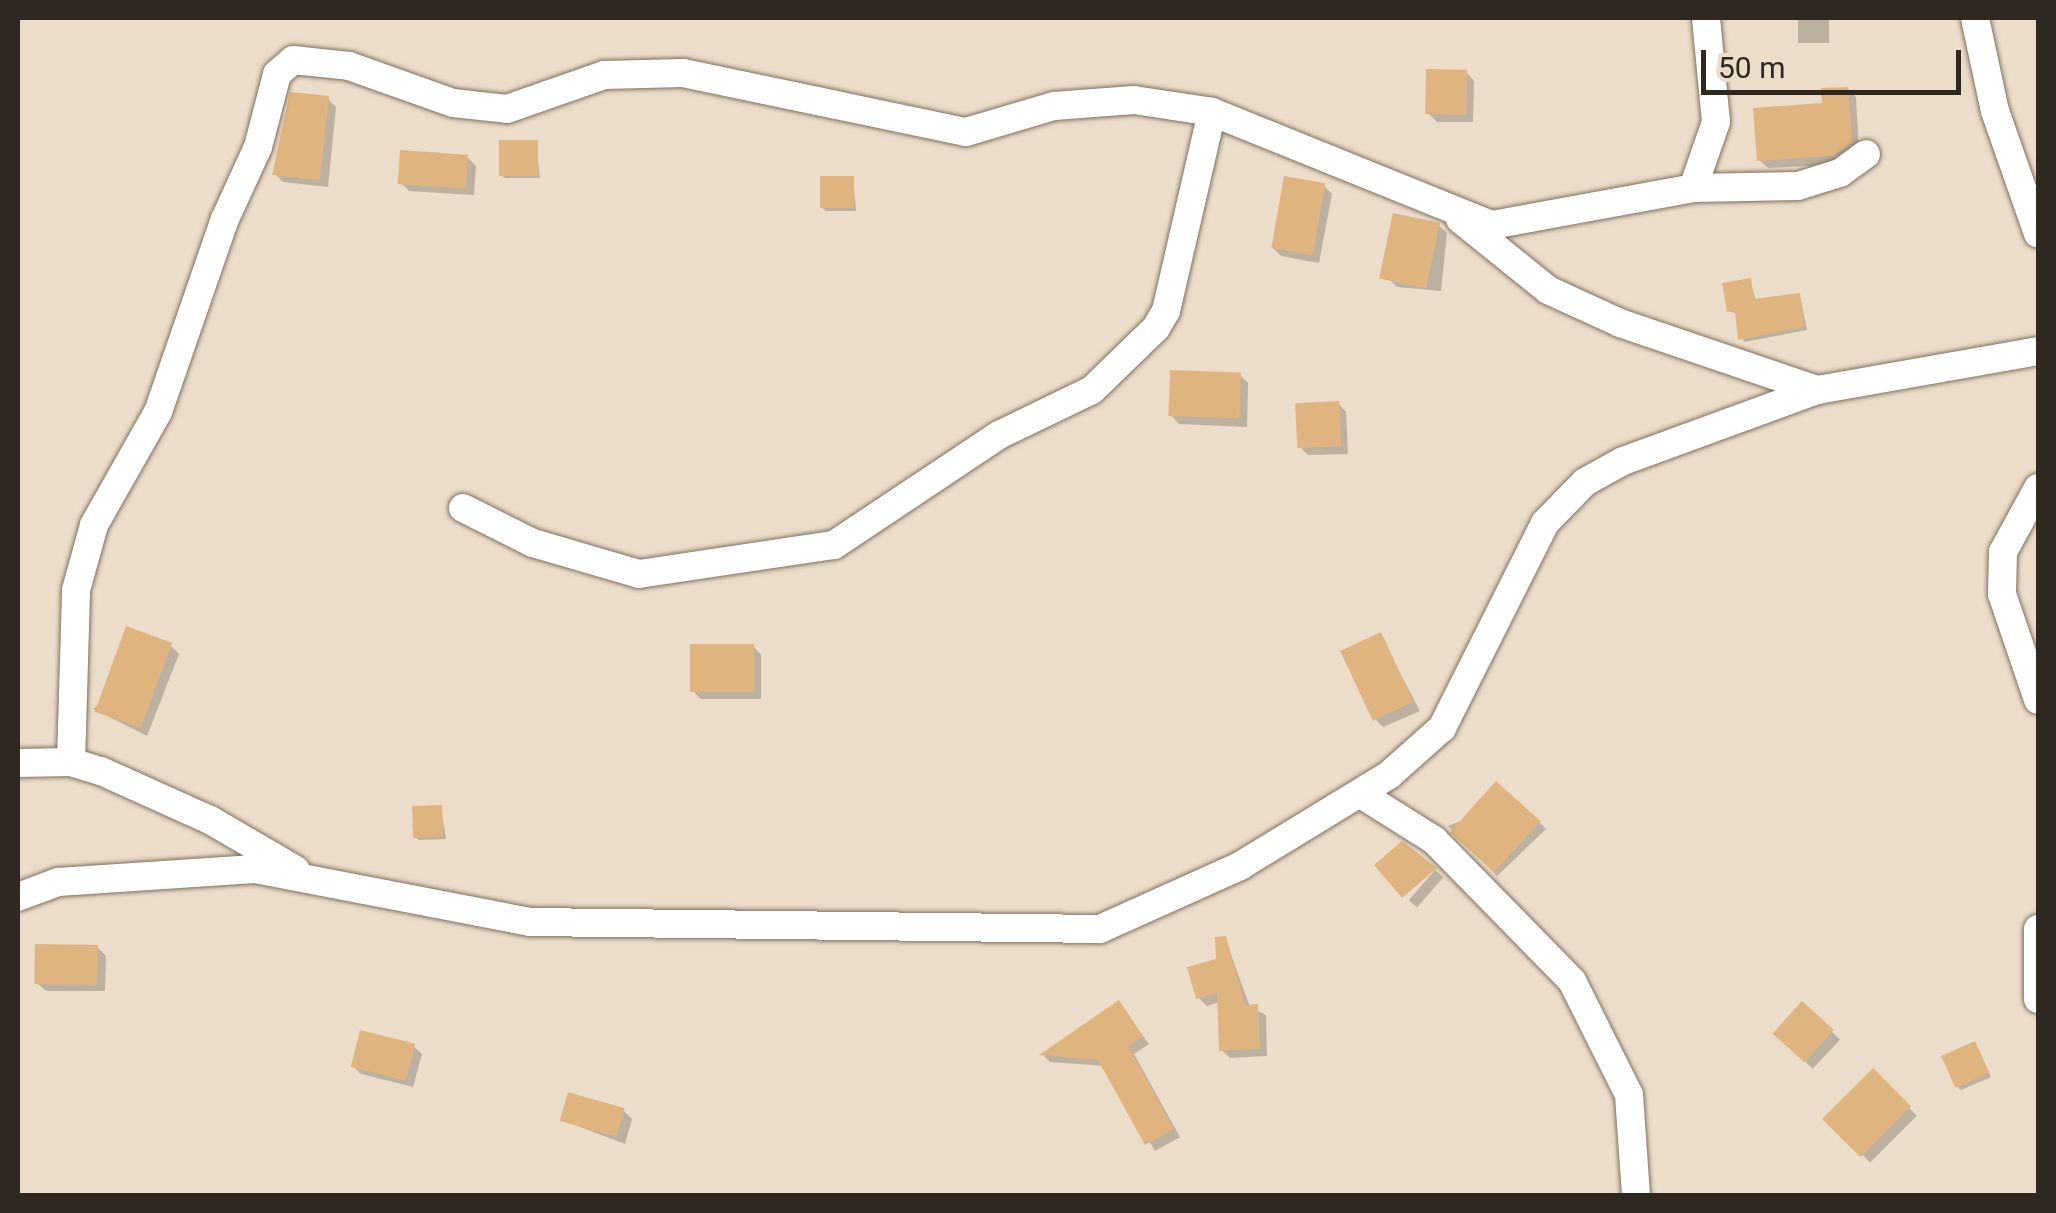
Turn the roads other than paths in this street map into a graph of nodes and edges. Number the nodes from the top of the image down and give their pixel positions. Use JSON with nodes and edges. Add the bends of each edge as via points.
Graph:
{"nodes":[{"id":1,"x":1706,"y":18,"type":"edge"},
{"id":2,"x":1975,"y":18,"type":"edge"},
{"id":3,"x":1212,"y":112,"type":"junction"},
{"id":4,"x":1866,"y":154,"type":"dead end"},
{"id":5,"x":1693,"y":188,"type":"junction"},
{"id":6,"x":1455,"y":215,"type":"junction"},
{"id":7,"x":2038,"y":234,"type":"edge"},
{"id":8,"x":2038,"y":351,"type":"edge"},
{"id":9,"x":1817,"y":390,"type":"junction"},
{"id":10,"x":2038,"y":488,"type":"edge"},
{"id":11,"x":463,"y":508,"type":"dead end"},
{"id":12,"x":2038,"y":700,"type":"edge"},
{"id":13,"x":72,"y":762,"type":"junction"},
{"id":14,"x":18,"y":763,"type":"edge"},
{"id":15,"x":1361,"y":794,"type":"junction"},
{"id":16,"x":304,"y":875,"type":"junction"},
{"id":17,"x":18,"y":897,"type":"edge"},
{"id":18,"x":2038,"y":929,"type":"edge"},
{"id":19,"x":2038,"y":998,"type":"edge"},
{"id":20,"x":1636,"y":1196,"type":"edge"}],
"edges":[{"from":1,"to":5,"type":"street","via":[[1716,122]]},
{"from":2,"to":7,"type":"street","via":[[1995,111]]},
{"from":3,"to":6,"type":"street","via":[[1337,158]]},
{"from":3,"to":11,"type":"street","via":[[1166,311],[1143,343],[1092,390],[999,436],[834,545],[639,574],[533,544]]},
{"from":3,"to":13,"type":"street","via":[[1084,101],[966,132],[647,69],[604,75],[507,108],[453,103],[349,66],[284,64],[158,412],[94,525],[76,590]]},
{"from":4,"to":5,"type":"street","via":[[1840,173],[1798,186]]},
{"from":5,"to":6,"type":"street","via":[[1509,225]]},
{"from":6,"to":9,"type":"street","via":[[1548,290],[1620,324]]},
{"from":8,"to":9,"type":"street"},
{"from":9,"to":15,"type":"street","via":[[1622,461],[1563,500],[1545,523],[1442,728]]},
{"from":10,"to":12,"type":"street","via":[[2003,552],[2002,594]]},
{"from":13,"to":14,"type":"street"},
{"from":13,"to":16,"type":"street","via":[[210,820]]},
{"from":15,"to":16,"type":"street","via":[[1240,866],[1140,914],[1087,930],[530,922]]},
{"from":15,"to":20,"type":"street","via":[[1434,840],[1572,981],[1629,1095]]},
{"from":16,"to":17,"type":"street","via":[[178,869],[58,882]]},
{"from":18,"to":19,"type":"street"}]}
